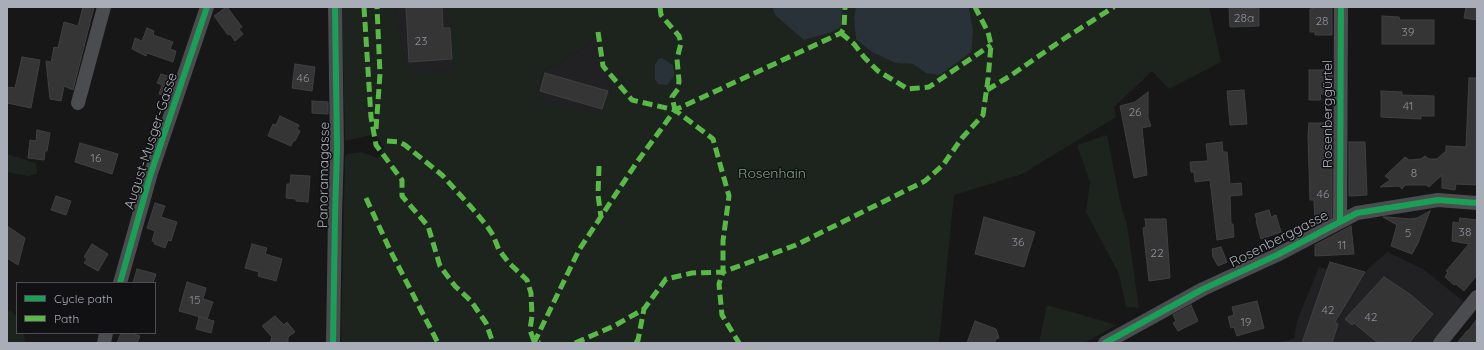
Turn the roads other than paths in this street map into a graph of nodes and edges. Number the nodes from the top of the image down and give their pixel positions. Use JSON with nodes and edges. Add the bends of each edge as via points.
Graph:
{"nodes":[{"id":1,"x":104,"y":7,"type":"edge"},
{"id":2,"x":208,"y":7,"type":"edge"},
{"id":3,"x":335,"y":7,"type":"edge"},
{"id":4,"x":1341,"y":7,"type":"edge"},
{"id":5,"x":78,"y":103,"type":"dead end"},
{"id":6,"x":1477,"y":204,"type":"edge"},
{"id":7,"x":1340,"y":221,"type":"junction"},
{"id":8,"x":120,"y":282,"type":"edge"},
{"id":9,"x":1477,"y":296,"type":"edge"},
{"id":10,"x":333,"y":343,"type":"edge"},
{"id":11,"x":1105,"y":343,"type":"edge"},
{"id":12,"x":1440,"y":343,"type":"edge"}],
"edges":[{"from":1,"to":5,"type":"street"},
{"from":2,"to":8,"type":"street","name":"August-Musger-Gasse","via":[[151,173]]},
{"from":3,"to":10,"type":"street","name":"Panoramagasse","via":[[337,149]]},
{"from":4,"to":7,"type":"street","name":"Rosenberggürtel"},
{"from":6,"to":7,"type":"street","name":"Rosenberggasse","via":[[1438,200],[1357,212]]},
{"from":7,"to":11,"type":"street","name":"Rosenberggasse","via":[[1277,256],[1203,289]]},
{"from":9,"to":12,"type":"street"}]}
